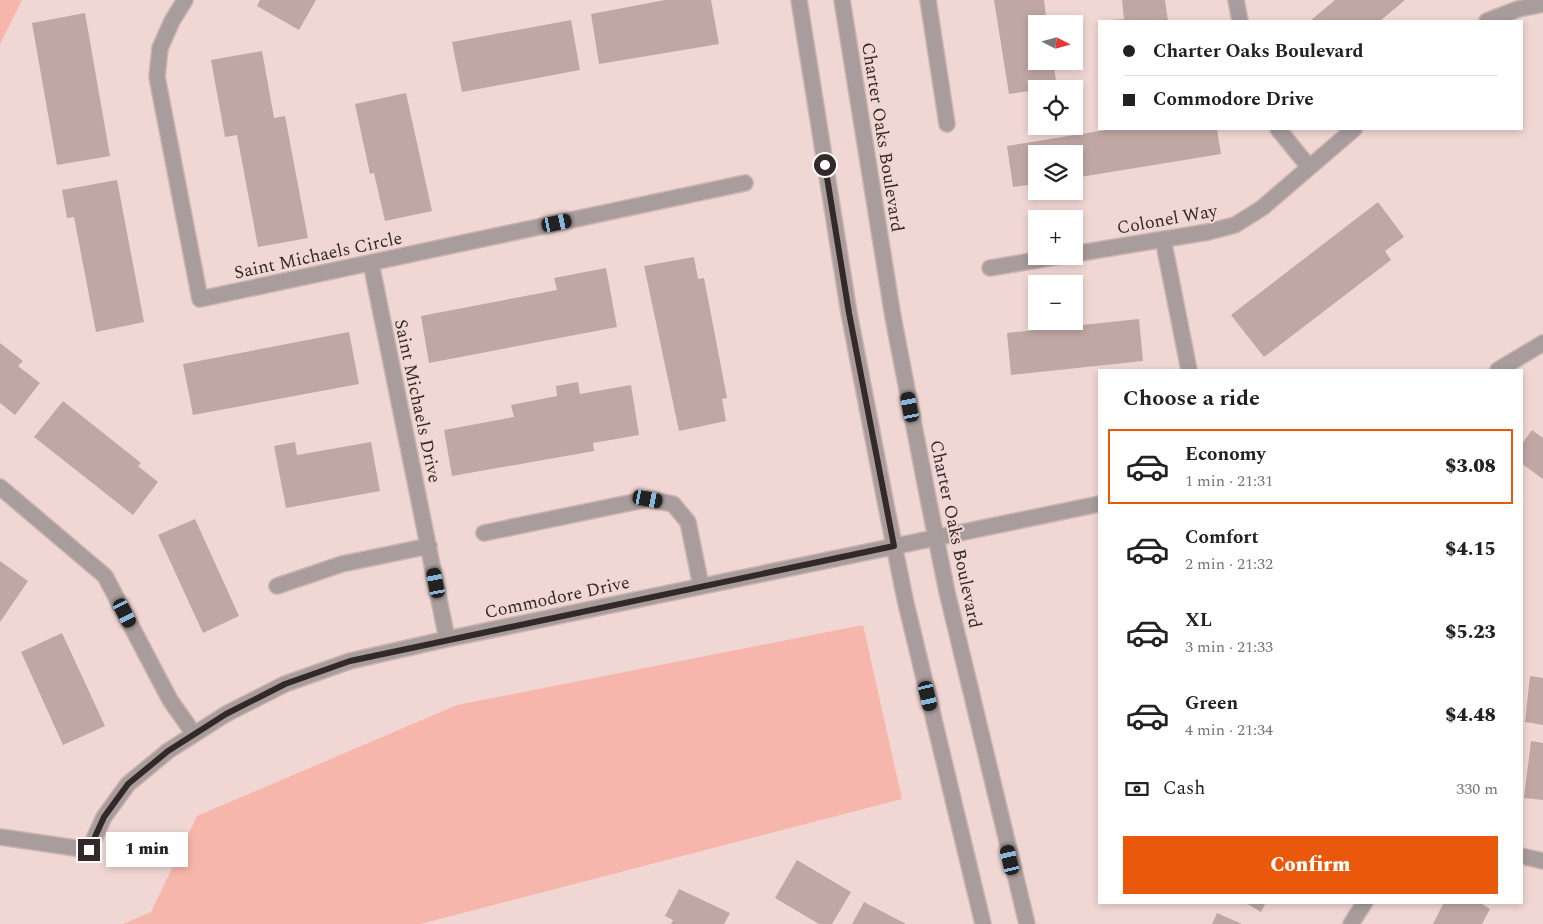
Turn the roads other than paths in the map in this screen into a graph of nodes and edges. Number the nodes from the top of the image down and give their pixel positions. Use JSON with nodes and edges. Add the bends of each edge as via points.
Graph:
{"nodes":[{"id":1,"x":185,"y":0,"type":"edge"},
{"id":2,"x":799,"y":0,"type":"edge"},
{"id":3,"x":842,"y":0,"type":"edge"},
{"id":4,"x":928,"y":0,"type":"edge"},
{"id":5,"x":1236,"y":0,"type":"edge"},
{"id":6,"x":1543,"y":4,"type":"edge"},
{"id":7,"x":1240,"y":20,"type":"edge"},
{"id":8,"x":1490,"y":20,"type":"edge"},
{"id":9,"x":947,"y":124,"type":"dead end"},
{"id":10,"x":1279,"y":130,"type":"edge"},
{"id":11,"x":1353,"y":130,"type":"edge"},
{"id":12,"x":1309,"y":167,"type":"junction"},
{"id":13,"x":745,"y":184,"type":"dead end"},
{"id":14,"x":1163,"y":239,"type":"junction"},
{"id":15,"x":1083,"y":252,"type":"edge"},
{"id":16,"x":1028,"y":262,"type":"edge"},
{"id":17,"x":371,"y":263,"type":"junction"},
{"id":18,"x":990,"y":268,"type":"dead end"},
{"id":19,"x":1543,"y":342,"type":"edge"},
{"id":20,"x":1189,"y":369,"type":"edge"},
{"id":21,"x":1500,"y":369,"type":"edge"},
{"id":22,"x":0,"y":487,"type":"edge"},
{"id":23,"x":1098,"y":504,"type":"edge"},
{"id":24,"x":484,"y":534,"type":"dead end"},
{"id":25,"x":936,"y":537,"type":"junction"},
{"id":26,"x":429,"y":546,"type":"junction"},
{"id":27,"x":894,"y":546,"type":"junction"},
{"id":28,"x":277,"y":586,"type":"dead end"},
{"id":29,"x":701,"y":586,"type":"junction"},
{"id":30,"x":447,"y":639,"type":"junction"},
{"id":31,"x":194,"y":734,"type":"junction"},
{"id":32,"x":0,"y":837,"type":"edge"},
{"id":33,"x":1523,"y":857,"type":"edge"},
{"id":34,"x":1543,"y":862,"type":"edge"},
{"id":35,"x":1364,"y":904,"type":"edge"},
{"id":36,"x":983,"y":924,"type":"edge"},
{"id":37,"x":1027,"y":924,"type":"edge"},
{"id":38,"x":1351,"y":924,"type":"edge"}],
"edges":[{"from":1,"to":17,"type":"street","name":"Saint Michaels Circle","via":[[160,48],[157,77],[200,299]]},
{"from":2,"to":27,"type":"street","via":[[849,313]]},
{"from":3,"to":25,"type":"street","name":"Charter Oaks Boulevard","via":[[893,317]]},
{"from":4,"to":9,"type":"street"},
{"from":5,"to":7,"type":"street"},
{"from":6,"to":8,"type":"street"},
{"from":10,"to":12,"type":"street"},
{"from":11,"to":12,"type":"street","name":"Colonel Way"},
{"from":12,"to":14,"type":"street","name":"Colonel Way","via":[[1262,208],[1235,225]]},
{"from":13,"to":17,"type":"street","name":"Saint Michaels Circle"},
{"from":14,"to":15,"type":"street","name":"Colonel Way"},
{"from":14,"to":20,"type":"street"},
{"from":16,"to":18,"type":"street"},
{"from":17,"to":26,"type":"street","name":"Saint Michaels Drive"},
{"from":19,"to":21,"type":"street"},
{"from":22,"to":31,"type":"street","via":[[105,576],[170,700]]},
{"from":23,"to":25,"type":"street","name":"Commodore Drive"},
{"from":24,"to":29,"type":"street","via":[[648,499],[673,504],[688,522]]},
{"from":25,"to":27,"type":"street","name":"Commodore Drive"},
{"from":25,"to":37,"type":"street","name":"Charter Oaks Boulevard"},
{"from":26,"to":28,"type":"street","via":[[342,564]]},
{"from":26,"to":30,"type":"street","name":"Saint Michaels Drive"},
{"from":27,"to":29,"type":"street","name":"Commodore Drive"},
{"from":27,"to":36,"type":"street"},
{"from":29,"to":30,"type":"street","name":"Commodore Drive"},
{"from":30,"to":31,"type":"street","name":"Commodore Drive","via":[[350,661],[285,684]]},
{"from":31,"to":32,"type":"street","name":"Commodore Drive","via":[[128,784],[104,817],[89,850]]},
{"from":33,"to":34,"type":"street"},
{"from":35,"to":38,"type":"street"}]}
